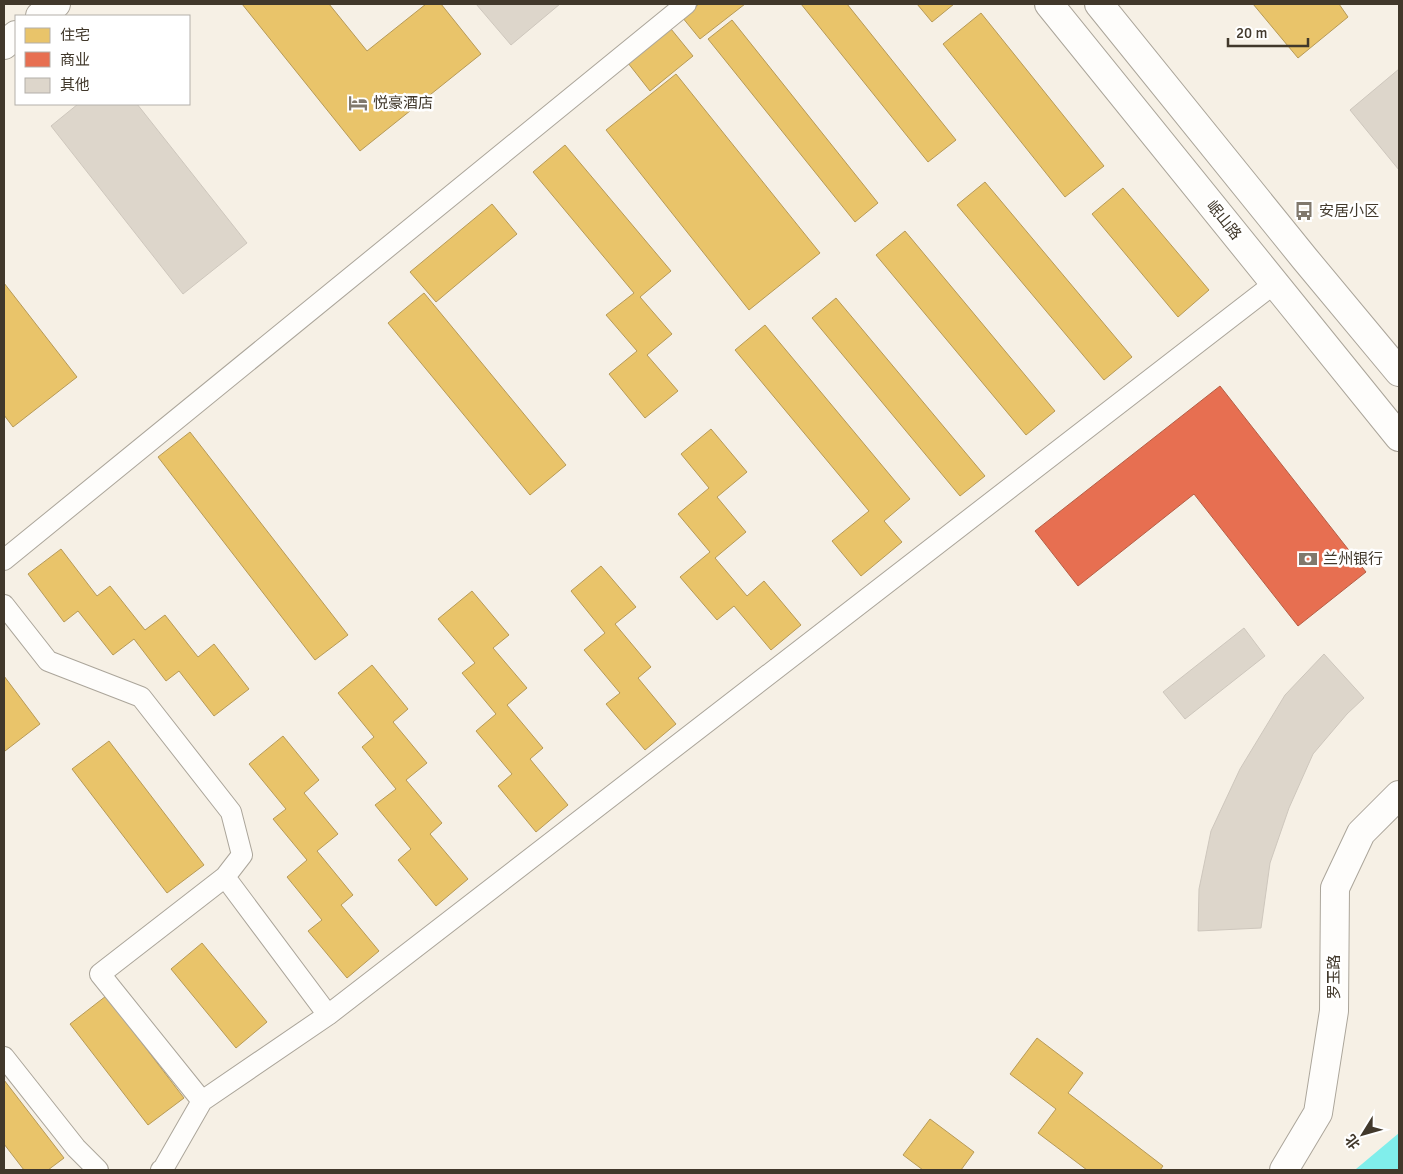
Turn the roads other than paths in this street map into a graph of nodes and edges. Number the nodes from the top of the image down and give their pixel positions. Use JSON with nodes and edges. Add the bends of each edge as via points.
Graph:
{"nodes":[{"id":1,"x":56,"y":4,"type":"edge"},
{"id":2,"x":686,"y":4,"type":"edge"},
{"id":3,"x":1049,"y":4,"type":"edge"},
{"id":4,"x":1099,"y":4,"type":"edge"},
{"id":5,"x":41,"y":15,"type":"edge"},
{"id":6,"x":15,"y":36,"type":"edge"},
{"id":7,"x":4,"y":45,"type":"edge"},
{"id":8,"x":1275,"y":283,"type":"junction"},
{"id":9,"x":1399,"y":372,"type":"edge"},
{"id":10,"x":1399,"y":436,"type":"edge"},
{"id":11,"x":4,"y":560,"type":"edge"},
{"id":12,"x":4,"y":605,"type":"edge"},
{"id":13,"x":1399,"y":795,"type":"edge"},
{"id":14,"x":225,"y":878,"type":"junction"},
{"id":15,"x":328,"y":1015,"type":"junction"},
{"id":16,"x":4,"y":1057,"type":"edge"},
{"id":17,"x":202,"y":1102,"type":"junction"},
{"id":18,"x":98,"y":1170,"type":"edge"},
{"id":19,"x":158,"y":1170,"type":"edge"},
{"id":20,"x":1284,"y":1170,"type":"edge"}],
"edges":[{"from":1,"to":5,"type":"main road"},
{"from":2,"to":11,"type":"street"},
{"from":3,"to":8,"type":"main road","name":"岷山路"},
{"from":4,"to":9,"type":"main road"},
{"from":6,"to":7,"type":"main road"},
{"from":8,"to":10,"type":"main road","name":"岷山路"},
{"from":8,"to":15,"type":"street"},
{"from":12,"to":14,"type":"street","via":[[48,661],[141,696],[231,812],[242,855]]},
{"from":13,"to":20,"type":"main road","name":"罗玉路","via":[[1360,833],[1335,888],[1334,1011],[1318,1113]]},
{"from":14,"to":15,"type":"street"},
{"from":14,"to":17,"type":"street","via":[[100,974]]},
{"from":15,"to":17,"type":"street"},
{"from":16,"to":18,"type":"street","via":[[76,1148]]},
{"from":17,"to":19,"type":"street"}]}
